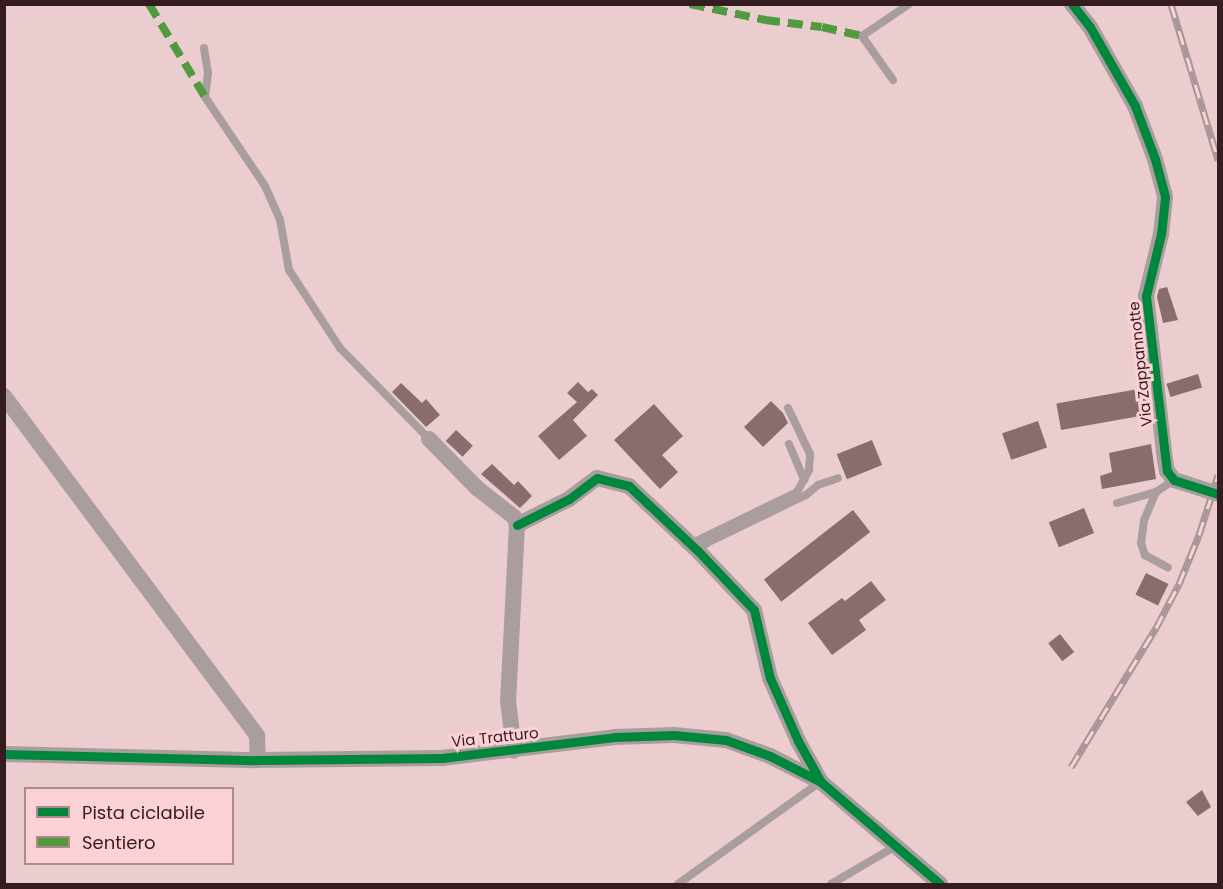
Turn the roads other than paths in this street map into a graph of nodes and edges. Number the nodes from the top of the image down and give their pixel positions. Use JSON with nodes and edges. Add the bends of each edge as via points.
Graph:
{"nodes":[{"id":1,"x":909,"y":4,"type":"edge"},
{"id":2,"x":1072,"y":4,"type":"edge"},
{"id":3,"x":204,"y":48,"type":"dead end"},
{"id":4,"x":893,"y":80,"type":"dead end"},
{"id":5,"x":4,"y":396,"type":"edge"},
{"id":6,"x":788,"y":408,"type":"dead end"},
{"id":7,"x":429,"y":439,"type":"joint"},
{"id":8,"x":789,"y":444,"type":"dead end"},
{"id":9,"x":838,"y":478,"type":"dead end"},
{"id":10,"x":804,"y":480,"type":"junction"},
{"id":11,"x":1179,"y":482,"type":"junction"},
{"id":12,"x":1156,"y":492,"type":"junction"},
{"id":13,"x":1218,"y":494,"type":"edge"},
{"id":14,"x":1117,"y":503,"type":"dead end"},
{"id":15,"x":517,"y":525,"type":"junction"},
{"id":16,"x":693,"y":547,"type":"junction"},
{"id":17,"x":1168,"y":568,"type":"dead end"},
{"id":18,"x":798,"y":741,"type":"junction"},
{"id":19,"x":514,"y":751,"type":"junction"},
{"id":20,"x":4,"y":754,"type":"edge"},
{"id":21,"x":770,"y":756,"type":"junction"},
{"id":22,"x":258,"y":760,"type":"junction"},
{"id":23,"x":820,"y":782,"type":"junction"},
{"id":24,"x":896,"y":846,"type":"junction"},
{"id":25,"x":931,"y":882,"type":"edge"},
{"id":26,"x":678,"y":885,"type":"edge"},
{"id":27,"x":831,"y":885,"type":"edge"}],
"edges":[{"from":1,"to":4,"type":"lane","via":[[862,36]]},
{"from":2,"to":11,"type":"street","name":"Via Zappannotte","via":[[1090,27],[1135,106],[1165,197],[1161,234],[1146,296],[1165,460],[1167,471]]},
{"from":3,"to":7,"type":"lane","via":[[208,73],[205,97],[265,186],[280,220],[289,270],[340,348]]},
{"from":5,"to":22,"type":"street","via":[[257,736]]},
{"from":6,"to":10,"type":"lane","via":[[810,454]]},
{"from":7,"to":15,"type":"street"},
{"from":8,"to":10,"type":"lane"},
{"from":9,"to":16,"type":"lane"},
{"from":10,"to":16,"type":"lane","via":[[797,492]]},
{"from":11,"to":12,"type":"lane"},
{"from":11,"to":13,"type":"street","bridge":true},
{"from":12,"to":14,"type":"lane"},
{"from":12,"to":17,"type":"lane","via":[[1144,520],[1142,543],[1145,555]]},
{"from":15,"to":16,"type":"street","via":[[569,499],[597,478],[629,486]]},
{"from":15,"to":19,"type":"street","via":[[508,700]]},
{"from":16,"to":18,"type":"street","via":[[754,610],[770,678]]},
{"from":18,"to":21,"type":"street"},
{"from":18,"to":23,"type":"street"},
{"from":19,"to":21,"type":"street","name":"Via Tratturo","via":[[674,735],[726,740]]},
{"from":19,"to":22,"type":"street","name":"Via Tratturo","via":[[442,758]]},
{"from":20,"to":22,"type":"street","name":"Via Tratturo"},
{"from":21,"to":23,"type":"street","name":"Via Tratturo"},
{"from":23,"to":24,"type":"street","name":"Via Tratturo"},
{"from":23,"to":26,"type":"lane"},
{"from":24,"to":25,"type":"street","name":"Via Tratturo"},
{"from":24,"to":27,"type":"lane"}]}
